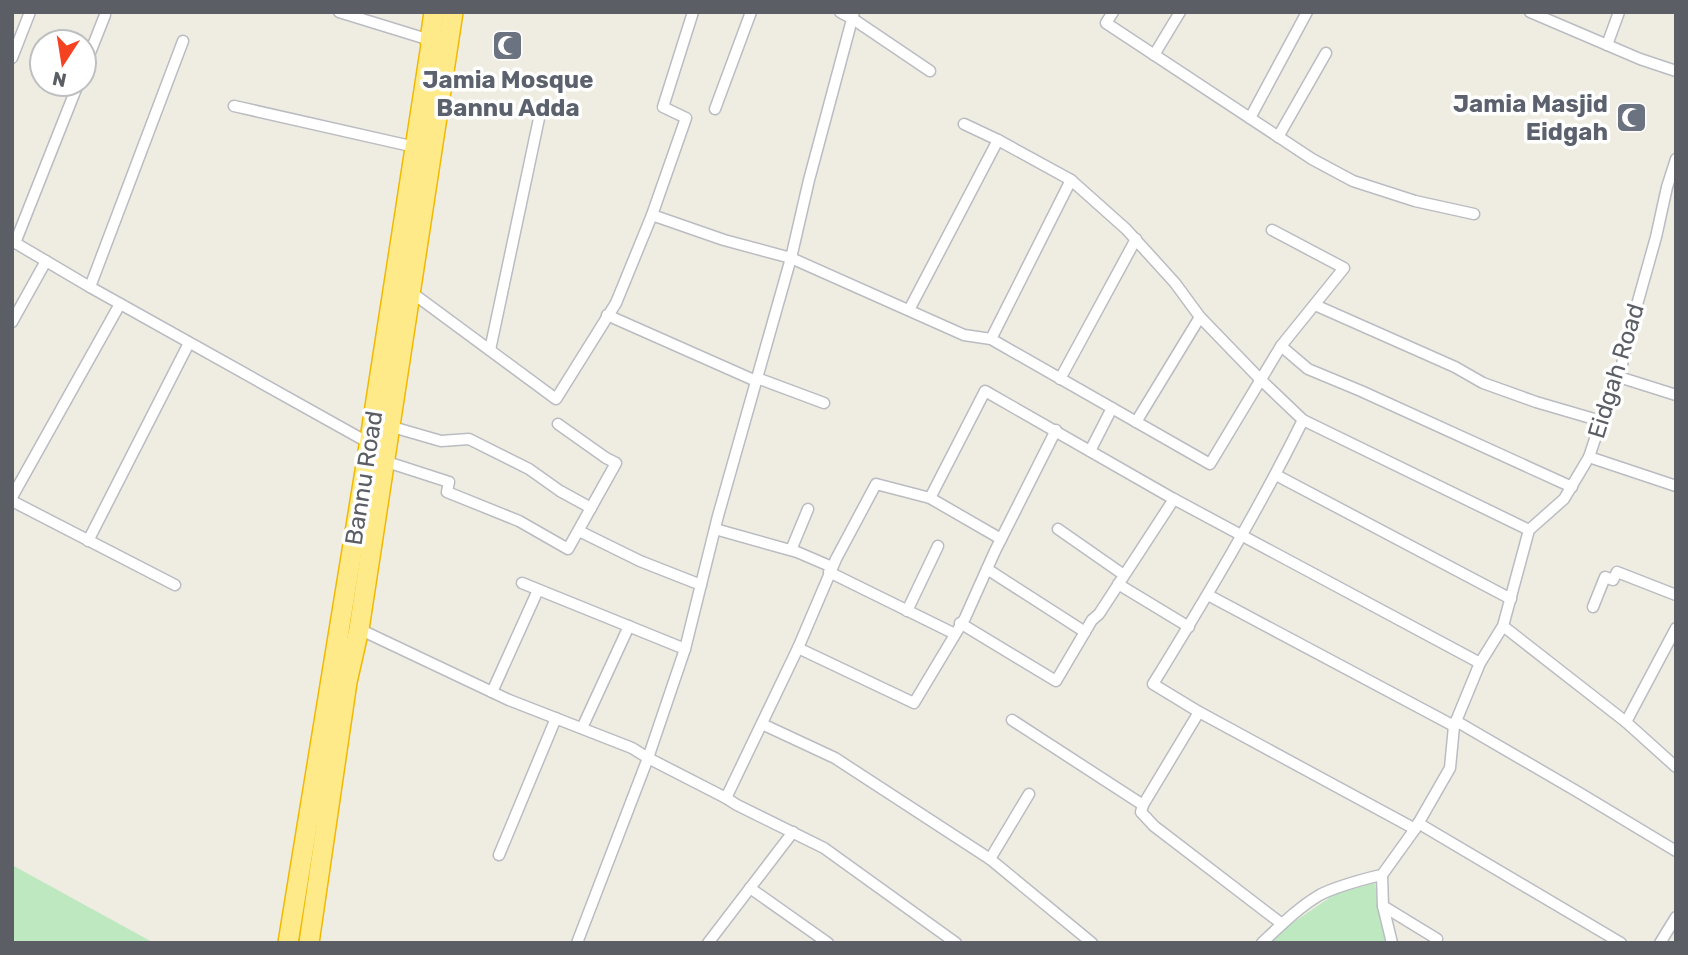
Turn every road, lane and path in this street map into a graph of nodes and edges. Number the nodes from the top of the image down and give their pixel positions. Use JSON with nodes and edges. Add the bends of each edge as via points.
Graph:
{"nodes":[{"id":1,"x":30,"y":12,"type":"edge"},
{"id":2,"x":339,"y":12,"type":"edge"},
{"id":3,"x":434,"y":12,"type":"edge"},
{"id":4,"x":453,"y":12,"type":"edge"},
{"id":5,"x":693,"y":12,"type":"edge"},
{"id":6,"x":751,"y":12,"type":"edge"},
{"id":7,"x":840,"y":12,"type":"edge"},
{"id":8,"x":1113,"y":12,"type":"edge"},
{"id":9,"x":1180,"y":12,"type":"edge"},
{"id":10,"x":1307,"y":12,"type":"edge"},
{"id":11,"x":1530,"y":12,"type":"edge"},
{"id":12,"x":1619,"y":12,"type":"edge"},
{"id":13,"x":105,"y":15,"type":"dead end"},
{"id":14,"x":853,"y":16,"type":"edge"},
{"id":15,"x":98,"y":33,"type":"edge"},
{"id":16,"x":430,"y":40,"type":"junction"},
{"id":17,"x":183,"y":41,"type":"dead end"},
{"id":18,"x":1607,"y":46,"type":"junction"},
{"id":19,"x":1326,"y":52,"type":"dead end"},
{"id":20,"x":1154,"y":55,"type":"junction"},
{"id":21,"x":12,"y":58,"type":"edge"},
{"id":22,"x":930,"y":71,"type":"dead end"},
{"id":23,"x":1676,"y":72,"type":"edge"},
{"id":24,"x":72,"y":98,"type":"edge"},
{"id":25,"x":234,"y":106,"type":"dead end"},
{"id":26,"x":715,"y":109,"type":"dead end"},
{"id":27,"x":541,"y":110,"type":"dead end"},
{"id":28,"x":1250,"y":118,"type":"junction"},
{"id":29,"x":964,"y":124,"type":"dead end"},
{"id":30,"x":1278,"y":137,"type":"junction"},
{"id":31,"x":998,"y":140,"type":"junction"},
{"id":32,"x":415,"y":147,"type":"junction"},
{"id":33,"x":1676,"y":159,"type":"edge"},
{"id":34,"x":1071,"y":180,"type":"junction"},
{"id":35,"x":1671,"y":188,"type":"edge"},
{"id":36,"x":1474,"y":214,"type":"dead end"},
{"id":37,"x":652,"y":215,"type":"junction"},
{"id":38,"x":1272,"y":230,"type":"dead end"},
{"id":39,"x":1136,"y":239,"type":"junction"},
{"id":40,"x":14,"y":242,"type":"edge"},
{"id":41,"x":791,"y":258,"type":"junction"},
{"id":42,"x":46,"y":261,"type":"junction"},
{"id":43,"x":90,"y":287,"type":"junction"},
{"id":44,"x":411,"y":292,"type":"junction"},
{"id":45,"x":120,"y":304,"type":"junction"},
{"id":46,"x":1315,"y":305,"type":"junction"},
{"id":47,"x":909,"y":310,"type":"junction"},
{"id":48,"x":607,"y":315,"type":"junction"},
{"id":49,"x":1200,"y":317,"type":"junction"},
{"id":50,"x":12,"y":322,"type":"edge"},
{"id":51,"x":991,"y":339,"type":"junction"},
{"id":52,"x":189,"y":342,"type":"junction"},
{"id":53,"x":1281,"y":346,"type":"junction"},
{"id":54,"x":490,"y":350,"type":"junction"},
{"id":55,"x":1619,"y":377,"type":"junction"},
{"id":56,"x":757,"y":379,"type":"junction"},
{"id":57,"x":1060,"y":379,"type":"junction"},
{"id":58,"x":1260,"y":379,"type":"junction"},
{"id":59,"x":1676,"y":395,"type":"edge"},
{"id":60,"x":824,"y":403,"type":"dead end"},
{"id":61,"x":1112,"y":408,"type":"junction"},
{"id":62,"x":1303,"y":420,"type":"junction"},
{"id":63,"x":1601,"y":421,"type":"junction"},
{"id":64,"x":1136,"y":422,"type":"junction"},
{"id":65,"x":558,"y":424,"type":"dead end"},
{"id":66,"x":389,"y":426,"type":"junction"},
{"id":67,"x":1056,"y":430,"type":"junction"},
{"id":68,"x":369,"y":443,"type":"junction"},
{"id":69,"x":1090,"y":451,"type":"junction"},
{"id":70,"x":1589,"y":457,"type":"junction"},
{"id":71,"x":384,"y":461,"type":"junction"},
{"id":72,"x":1276,"y":475,"type":"junction"},
{"id":73,"x":1676,"y":486,"type":"edge"},
{"id":74,"x":1572,"y":487,"type":"junction"},
{"id":75,"x":930,"y":498,"type":"junction"},
{"id":76,"x":12,"y":499,"type":"edge"},
{"id":77,"x":1174,"y":499,"type":"junction"},
{"id":78,"x":591,"y":508,"type":"junction"},
{"id":79,"x":808,"y":509,"type":"dead end"},
{"id":80,"x":715,"y":529,"type":"junction"},
{"id":81,"x":1058,"y":529,"type":"dead end"},
{"id":82,"x":1529,"y":530,"type":"junction"},
{"id":83,"x":579,"y":531,"type":"junction"},
{"id":84,"x":1241,"y":536,"type":"junction"},
{"id":85,"x":1001,"y":539,"type":"junction"},
{"id":86,"x":88,"y":541,"type":"junction"},
{"id":87,"x":938,"y":546,"type":"dead end"},
{"id":88,"x":791,"y":550,"type":"junction"},
{"id":89,"x":987,"y":569,"type":"junction"},
{"id":90,"x":831,"y":570,"type":"junction"},
{"id":91,"x":1121,"y":579,"type":"junction"},
{"id":92,"x":522,"y":583,"type":"dead end"},
{"id":93,"x":175,"y":585,"type":"dead end"},
{"id":94,"x":701,"y":585,"type":"junction"},
{"id":95,"x":538,"y":590,"type":"junction"},
{"id":96,"x":1208,"y":595,"type":"junction"},
{"id":97,"x":1676,"y":596,"type":"edge"},
{"id":98,"x":1511,"y":599,"type":"junction"},
{"id":99,"x":1593,"y":607,"type":"dead end"},
{"id":100,"x":907,"y":611,"type":"junction"},
{"id":101,"x":960,"y":623,"type":"junction"},
{"id":102,"x":629,"y":626,"type":"junction"},
{"id":103,"x":1503,"y":626,"type":"junction"},
{"id":104,"x":1189,"y":627,"type":"junction"},
{"id":105,"x":1676,"y":628,"type":"edge"},
{"id":106,"x":359,"y":629,"type":"junction"},
{"id":107,"x":1085,"y":632,"type":"junction"},
{"id":108,"x":955,"y":634,"type":"junction"},
{"id":109,"x":798,"y":648,"type":"junction"},
{"id":110,"x":685,"y":649,"type":"junction"},
{"id":111,"x":1480,"y":663,"type":"junction"},
{"id":112,"x":492,"y":692,"type":"junction"},
{"id":113,"x":1199,"y":712,"type":"junction"},
{"id":114,"x":556,"y":718,"type":"junction"},
{"id":115,"x":1012,"y":720,"type":"dead end"},
{"id":116,"x":1626,"y":722,"type":"junction"},
{"id":117,"x":762,"y":724,"type":"junction"},
{"id":118,"x":1455,"y":724,"type":"junction"},
{"id":119,"x":582,"y":727,"type":"junction"},
{"id":120,"x":648,"y":758,"type":"junction"},
{"id":121,"x":1676,"y":767,"type":"edge"},
{"id":122,"x":1029,"y":794,"type":"dead end"},
{"id":123,"x":726,"y":798,"type":"junction"},
{"id":124,"x":1143,"y":805,"type":"junction"},
{"id":125,"x":1416,"y":826,"type":"junction"},
{"id":126,"x":793,"y":832,"type":"junction"},
{"id":127,"x":1676,"y":851,"type":"edge"},
{"id":128,"x":499,"y":855,"type":"dead end"},
{"id":129,"x":990,"y":859,"type":"junction"},
{"id":130,"x":1382,"y":875,"type":"junction"},
{"id":131,"x":750,"y":888,"type":"junction"},
{"id":132,"x":1383,"y":906,"type":"junction"},
{"id":133,"x":1676,"y":917,"type":"edge"},
{"id":134,"x":1282,"y":924,"type":"junction"},
{"id":135,"x":812,"y":939,"type":"edge"},
{"id":136,"x":1438,"y":942,"type":"edge"},
{"id":137,"x":288,"y":943,"type":"edge"},
{"id":138,"x":309,"y":943,"type":"edge"},
{"id":139,"x":577,"y":943,"type":"edge"},
{"id":140,"x":708,"y":943,"type":"edge"},
{"id":141,"x":828,"y":943,"type":"edge"},
{"id":142,"x":956,"y":943,"type":"edge"},
{"id":143,"x":1093,"y":943,"type":"edge"},
{"id":144,"x":1262,"y":943,"type":"edge"},
{"id":145,"x":1392,"y":943,"type":"edge"},
{"id":146,"x":1621,"y":943,"type":"edge"},
{"id":147,"x":1660,"y":943,"type":"edge"}],
"edges":[{"from":1,"to":21,"type":"street"},
{"from":2,"to":16,"type":"street"},
{"from":3,"to":16,"type":"highway","name":"Bannu Road"},
{"from":4,"to":44,"type":"highway","name":"Bannu Road"},
{"from":5,"to":37,"type":"street","via":[[663,107],[686,118]]},
{"from":6,"to":26,"type":"street"},
{"from":7,"to":14,"type":"street"},
{"from":8,"to":20,"type":"street","via":[[1106,23]]},
{"from":9,"to":20,"type":"street"},
{"from":10,"to":28,"type":"street"},
{"from":11,"to":18,"type":"street"},
{"from":12,"to":18,"type":"street"},
{"from":13,"to":15,"type":"street"},
{"from":14,"to":22,"type":"street"},
{"from":14,"to":41,"type":"street"},
{"from":16,"to":32,"type":"highway","name":"Bannu Road"},
{"from":17,"to":43,"type":"street"},
{"from":18,"to":23,"type":"street"},
{"from":19,"to":30,"type":"street"},
{"from":20,"to":28,"type":"street"},
{"from":24,"to":40,"type":"street"},
{"from":25,"to":32,"type":"street"},
{"from":27,"to":54,"type":"street"},
{"from":28,"to":30,"type":"street"},
{"from":29,"to":31,"type":"street"},
{"from":30,"to":36,"type":"street","via":[[1353,181]]},
{"from":31,"to":34,"type":"street"},
{"from":31,"to":47,"type":"street"},
{"from":32,"to":68,"type":"highway","name":"Bannu Road"},
{"from":33,"to":35,"type":"street","name":"Eidgah Road"},
{"from":34,"to":39,"type":"street"},
{"from":34,"to":51,"type":"street"},
{"from":35,"to":55,"type":"street","name":"Eidgah Road"},
{"from":37,"to":41,"type":"street"},
{"from":37,"to":48,"type":"street"},
{"from":38,"to":46,"type":"street","via":[[1344,268]]},
{"from":39,"to":49,"type":"street"},
{"from":39,"to":57,"type":"street"},
{"from":40,"to":42,"type":"street"},
{"from":41,"to":47,"type":"street"},
{"from":41,"to":56,"type":"street"},
{"from":42,"to":43,"type":"street"},
{"from":42,"to":50,"type":"street"},
{"from":43,"to":45,"type":"street"},
{"from":44,"to":54,"type":"street"},
{"from":44,"to":66,"type":"highway","name":"Bannu Road"},
{"from":45,"to":52,"type":"street"},
{"from":45,"to":76,"type":"street"},
{"from":46,"to":53,"type":"street"},
{"from":46,"to":63,"type":"street","via":[[1483,383]]},
{"from":47,"to":51,"type":"street","via":[[964,335]]},
{"from":48,"to":54,"type":"street","via":[[556,398]]},
{"from":48,"to":56,"type":"street"},
{"from":49,"to":58,"type":"street"},
{"from":49,"to":64,"type":"street"},
{"from":51,"to":57,"type":"street"},
{"from":52,"to":68,"type":"street"},
{"from":52,"to":86,"type":"street"},
{"from":53,"to":58,"type":"street"},
{"from":53,"to":74,"type":"street","via":[[1308,369]]},
{"from":55,"to":59,"type":"street"},
{"from":55,"to":63,"type":"street","name":"Eidgah Road"},
{"from":56,"to":60,"type":"street"},
{"from":56,"to":80,"type":"street"},
{"from":57,"to":61,"type":"street"},
{"from":58,"to":62,"type":"street"},
{"from":58,"to":64,"type":"street","via":[[1210,464]]},
{"from":61,"to":64,"type":"street"},
{"from":61,"to":69,"type":"street"},
{"from":62,"to":72,"type":"street"},
{"from":62,"to":82,"type":"street"},
{"from":63,"to":70,"type":"street","name":"Eidgah Road"},
{"from":65,"to":78,"type":"street","via":[[616,463]]},
{"from":66,"to":71,"type":"highway","name":"Bannu Road"},
{"from":66,"to":78,"type":"street","via":[[442,440],[468,439],[529,469]]},
{"from":67,"to":69,"type":"street"},
{"from":67,"to":75,"type":"street","via":[[985,391]]},
{"from":67,"to":85,"type":"street"},
{"from":68,"to":137,"type":"highway","name":"Bannu Road"},
{"from":69,"to":77,"type":"street"},
{"from":70,"to":73,"type":"street"},
{"from":70,"to":74,"type":"street","name":"Eidgah Road"},
{"from":71,"to":83,"type":"street","via":[[449,482],[447,492],[519,521],[568,549]]},
{"from":71,"to":106,"type":"highway","name":"Bannu Road"},
{"from":72,"to":84,"type":"street"},
{"from":72,"to":98,"type":"street"},
{"from":74,"to":82,"type":"street","name":"Eidgah Road"},
{"from":75,"to":85,"type":"street"},
{"from":75,"to":90,"type":"street","via":[[876,484]]},
{"from":76,"to":86,"type":"street"},
{"from":77,"to":84,"type":"street"},
{"from":77,"to":91,"type":"street"},
{"from":78,"to":83,"type":"street"},
{"from":79,"to":88,"type":"street"},
{"from":80,"to":88,"type":"street"},
{"from":80,"to":94,"type":"street"},
{"from":81,"to":91,"type":"street"},
{"from":82,"to":98,"type":"street"},
{"from":83,"to":94,"type":"street"},
{"from":84,"to":96,"type":"street"},
{"from":84,"to":111,"type":"street"},
{"from":85,"to":89,"type":"street"},
{"from":86,"to":93,"type":"street"},
{"from":87,"to":100,"type":"street"},
{"from":88,"to":90,"type":"street"},
{"from":89,"to":101,"type":"street"},
{"from":89,"to":107,"type":"street"},
{"from":90,"to":100,"type":"street"},
{"from":90,"to":109,"type":"street"},
{"from":91,"to":104,"type":"street"},
{"from":91,"to":107,"type":"street"},
{"from":92,"to":95,"type":"street"},
{"from":94,"to":110,"type":"street"},
{"from":95,"to":102,"type":"street"},
{"from":95,"to":112,"type":"street"},
{"from":96,"to":104,"type":"street"},
{"from":96,"to":118,"type":"street"},
{"from":97,"to":99,"type":"street","via":[[1617,572],[1613,580],[1605,578]]},
{"from":98,"to":103,"type":"street"},
{"from":100,"to":108,"type":"street"},
{"from":101,"to":107,"type":"street","via":[[1056,681]]},
{"from":101,"to":108,"type":"street"},
{"from":102,"to":110,"type":"street"},
{"from":102,"to":119,"type":"street"},
{"from":103,"to":111,"type":"street"},
{"from":103,"to":116,"type":"street"},
{"from":104,"to":113,"type":"street","via":[[1153,684]]},
{"from":105,"to":116,"type":"street"},
{"from":106,"to":112,"type":"street"},
{"from":106,"to":138,"type":"highway","name":"Bannu Road","via":[[347,682]]},
{"from":108,"to":109,"type":"street","via":[[914,703]]},
{"from":109,"to":117,"type":"street"},
{"from":110,"to":120,"type":"street"},
{"from":111,"to":118,"type":"street"},
{"from":112,"to":114,"type":"street"},
{"from":113,"to":124,"type":"street"},
{"from":113,"to":125,"type":"street"},
{"from":114,"to":119,"type":"street"},
{"from":114,"to":128,"type":"street"},
{"from":115,"to":124,"type":"street"},
{"from":116,"to":121,"type":"street"},
{"from":117,"to":123,"type":"street"},
{"from":117,"to":129,"type":"street","via":[[835,758]]},
{"from":118,"to":125,"type":"street","via":[[1450,768]]},
{"from":118,"to":127,"type":"street"},
{"from":119,"to":120,"type":"street"},
{"from":120,"to":123,"type":"street"},
{"from":120,"to":139,"type":"street"},
{"from":122,"to":129,"type":"street"},
{"from":123,"to":126,"type":"street"},
{"from":124,"to":134,"type":"street","via":[[1141,812],[1154,826]]},
{"from":125,"to":130,"type":"street"},
{"from":125,"to":146,"type":"street"},
{"from":126,"to":131,"type":"street"},
{"from":126,"to":142,"type":"street","via":[[824,848]]},
{"from":129,"to":143,"type":"street"},
{"from":130,"to":132,"type":"street"},
{"from":130,"to":134,"type":"street","via":[[1320,895]]},
{"from":131,"to":135,"type":"street"},
{"from":131,"to":140,"type":"street"},
{"from":132,"to":136,"type":"street"},
{"from":132,"to":145,"type":"street"},
{"from":133,"to":147,"type":"street"},
{"from":134,"to":144,"type":"street"},
{"from":135,"to":141,"type":"street"}]}
